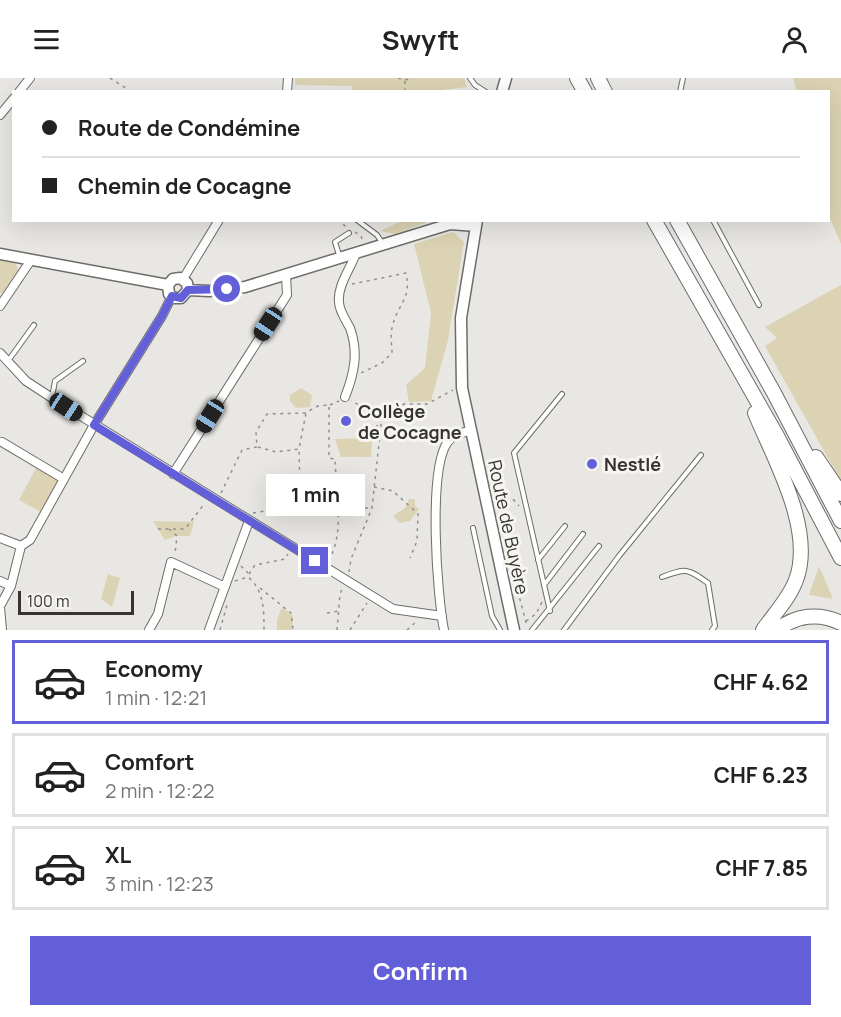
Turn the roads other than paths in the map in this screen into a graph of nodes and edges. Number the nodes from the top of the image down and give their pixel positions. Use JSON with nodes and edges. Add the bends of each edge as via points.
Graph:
{"nodes":[{"id":1,"x":30,"y":78,"type":"edge"},
{"id":2,"x":471,"y":78,"type":"edge"},
{"id":3,"x":21,"y":90,"type":"edge"},
{"id":4,"x":483,"y":90,"type":"edge"},
{"id":5,"x":12,"y":100,"type":"edge"},
{"id":6,"x":0,"y":115,"type":"edge"},
{"id":7,"x":218,"y":222,"type":"edge"},
{"id":8,"x":360,"y":222,"type":"edge"},
{"id":9,"x":655,"y":222,"type":"edge"},
{"id":10,"x":678,"y":222,"type":"edge"},
{"id":11,"x":714,"y":222,"type":"edge"},
{"id":12,"x":477,"y":223,"type":"edge"},
{"id":13,"x":349,"y":233,"type":"dead end"},
{"id":14,"x":384,"y":245,"type":"junction"},
{"id":15,"x":356,"y":253,"type":"junction"},
{"id":16,"x":0,"y":254,"type":"edge"},
{"id":17,"x":340,"y":258,"type":"junction"},
{"id":18,"x":31,"y":260,"type":"junction"},
{"id":19,"x":286,"y":275,"type":"junction"},
{"id":20,"x":183,"y":279,"type":"junction"},
{"id":21,"x":188,"y":290,"type":"junction"},
{"id":22,"x":170,"y":291,"type":"junction"},
{"id":23,"x":759,"y":305,"type":"dead end"},
{"id":24,"x":0,"y":306,"type":"edge"},
{"id":25,"x":34,"y":325,"type":"dead end"},
{"id":26,"x":0,"y":353,"type":"edge"},
{"id":27,"x":8,"y":361,"type":"junction"},
{"id":28,"x":83,"y":361,"type":"dead end"},
{"id":29,"x":734,"y":361,"type":"junction"},
{"id":30,"x":774,"y":393,"type":"junction"},
{"id":31,"x":562,"y":394,"type":"dead end"},
{"id":32,"x":345,"y":397,"type":"road end"},
{"id":33,"x":52,"y":398,"type":"junction"},
{"id":34,"x":94,"y":425,"type":"junction"},
{"id":35,"x":471,"y":430,"type":"junction"},
{"id":36,"x":2,"y":442,"type":"dead end"},
{"id":37,"x":701,"y":455,"type":"dead end"},
{"id":38,"x":173,"y":474,"type":"junction"},
{"id":39,"x":64,"y":479,"type":"junction"},
{"id":40,"x":841,"y":494,"type":"edge"},
{"id":41,"x":250,"y":517,"type":"junction"},
{"id":42,"x":841,"y":521,"type":"edge"},
{"id":43,"x":565,"y":526,"type":"dead end"},
{"id":44,"x":473,"y":528,"type":"dead end"},
{"id":45,"x":583,"y":534,"type":"dead end"},
{"id":46,"x":0,"y":538,"type":"edge"},
{"id":47,"x":21,"y":546,"type":"junction"},
{"id":48,"x":599,"y":546,"type":"dead end"},
{"id":49,"x":841,"y":558,"type":"edge"},
{"id":50,"x":537,"y":561,"type":"junction"},
{"id":51,"x":662,"y":577,"type":"dead end"},
{"id":52,"x":0,"y":581,"type":"edge"},
{"id":53,"x":228,"y":585,"type":"junction"},
{"id":54,"x":544,"y":585,"type":"junction"},
{"id":55,"x":11,"y":586,"type":"junction"},
{"id":56,"x":0,"y":607,"type":"edge"},
{"id":57,"x":550,"y":611,"type":"junction"},
{"id":58,"x":442,"y":616,"type":"junction"},
{"id":59,"x":841,"y":623,"type":"edge"},
{"id":60,"x":3,"y":630,"type":"edge"},
{"id":61,"x":148,"y":630,"type":"edge"},
{"id":62,"x":209,"y":630,"type":"edge"},
{"id":63,"x":444,"y":630,"type":"edge"},
{"id":64,"x":500,"y":630,"type":"edge"},
{"id":65,"x":514,"y":630,"type":"edge"},
{"id":66,"x":532,"y":630,"type":"edge"},
{"id":67,"x":564,"y":630,"type":"edge"},
{"id":68,"x":712,"y":630,"type":"edge"},
{"id":69,"x":763,"y":630,"type":"edge"},
{"id":70,"x":777,"y":630,"type":"edge"}],
"edges":[{"from":1,"to":3,"type":"street"},
{"from":2,"to":4,"type":"lane"},
{"from":5,"to":6,"type":"street"},
{"from":7,"to":20,"type":"street"},
{"from":8,"to":14,"type":"lane"},
{"from":9,"to":29,"type":"highway"},
{"from":10,"to":30,"type":"highway"},
{"from":11,"to":23,"type":"lane"},
{"from":12,"to":14,"type":"street","via":[[450,224]]},
{"from":12,"to":35,"type":"street","name":"Route de Buyère","via":[[459,336],[462,388]]},
{"from":13,"to":17,"type":"lane","via":[[335,242]]},
{"from":14,"to":15,"type":"street"},
{"from":15,"to":17,"type":"street"},
{"from":15,"to":32,"type":"street","via":[[339,303],[354,343],[354,374]]},
{"from":16,"to":18,"type":"street"},
{"from":17,"to":19,"type":"street"},
{"from":18,"to":22,"type":"street"},
{"from":18,"to":24,"type":"street"},
{"from":19,"to":21,"type":"street","via":[[245,286]]},
{"from":19,"to":38,"type":"street","via":[[287,295]]},
{"from":20,"to":21,"type":"street"},
{"from":20,"to":22,"type":"street","via":[[176,278]]},
{"from":21,"to":22,"type":"street","via":[[181,298]]},
{"from":22,"to":34,"type":"street","via":[[162,316]]},
{"from":25,"to":27,"type":"lane"},
{"from":26,"to":27,"type":"street"},
{"from":27,"to":33,"type":"street","via":[[26,381]]},
{"from":28,"to":33,"type":"lane","via":[[55,381]]},
{"from":29,"to":49,"type":"highway"},
{"from":29,"to":69,"type":"highway","via":[[790,499],[800,539],[796,580]]},
{"from":30,"to":40,"type":"highway"},
{"from":30,"to":42,"type":"highway"},
{"from":31,"to":50,"type":"lane","via":[[514,453]]},
{"from":33,"to":34,"type":"street"},
{"from":34,"to":38,"type":"street"},
{"from":34,"to":39,"type":"street"},
{"from":35,"to":58,"type":"street","via":[[453,438],[442,457],[436,554]]},
{"from":35,"to":65,"type":"street","name":"Route de Buyère"},
{"from":36,"to":39,"type":"street"},
{"from":37,"to":67,"type":"lane"},
{"from":38,"to":41,"type":"street"},
{"from":39,"to":47,"type":"street","via":[[30,540]]},
{"from":41,"to":53,"type":"street"},
{"from":41,"to":58,"type":"street","via":[[393,609]]},
{"from":43,"to":50,"type":"lane"},
{"from":44,"to":64,"type":"lane","via":[[492,616]]},
{"from":45,"to":54,"type":"lane"},
{"from":46,"to":47,"type":"street"},
{"from":47,"to":55,"type":"street"},
{"from":48,"to":57,"type":"lane"},
{"from":50,"to":54,"type":"lane"},
{"from":51,"to":68,"type":"lane","via":[[680,569],[692,571],[708,583],[715,626]]},
{"from":52,"to":55,"type":"street"},
{"from":53,"to":61,"type":"street","via":[[171,562],[158,614]]},
{"from":53,"to":62,"type":"street"},
{"from":54,"to":57,"type":"lane"},
{"from":55,"to":56,"type":"street"},
{"from":56,"to":60,"type":"street"},
{"from":57,"to":66,"type":"lane"},
{"from":58,"to":63,"type":"street"},
{"from":59,"to":70,"type":"highway","via":[[810,616]]}]}
